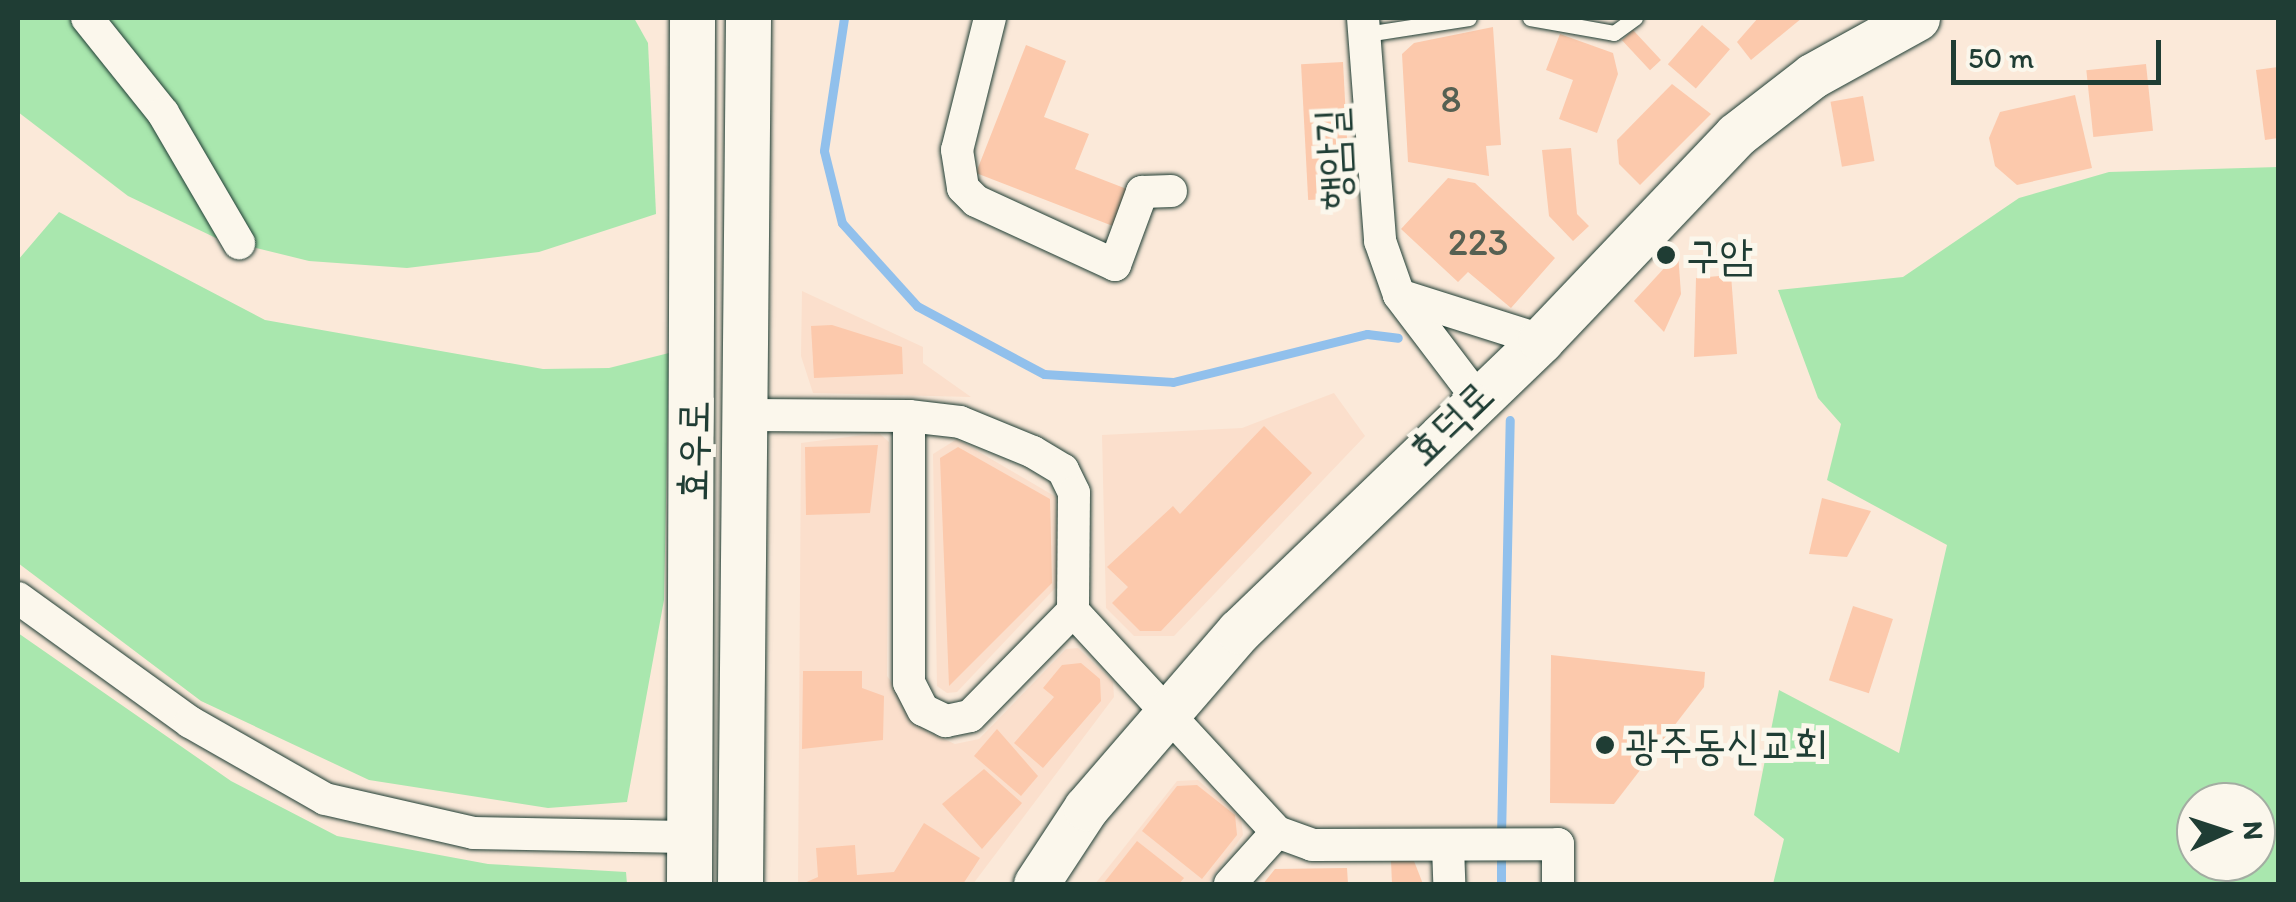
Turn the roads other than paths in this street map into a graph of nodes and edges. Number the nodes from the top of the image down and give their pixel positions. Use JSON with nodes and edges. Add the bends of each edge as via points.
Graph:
{"nodes":[{"id":1,"x":87,"y":18,"type":"edge"},
{"id":2,"x":692,"y":18,"type":"edge"},
{"id":3,"x":748,"y":18,"type":"edge"},
{"id":4,"x":990,"y":18,"type":"edge"},
{"id":5,"x":1469,"y":18,"type":"edge"},
{"id":6,"x":1530,"y":18,"type":"edge"},
{"id":7,"x":1635,"y":18,"type":"edge"},
{"id":8,"x":1917,"y":18,"type":"edge"},
{"id":9,"x":1364,"y":26,"type":"edge"},
{"id":10,"x":1172,"y":190,"type":"dead end"},
{"id":11,"x":239,"y":243,"type":"dead end"},
{"id":12,"x":1399,"y":295,"type":"junction"},
{"id":13,"x":1541,"y":340,"type":"junction"},
{"id":14,"x":1475,"y":395,"type":"junction"},
{"id":15,"x":748,"y":415,"type":"junction"},
{"id":16,"x":908,"y":416,"type":"junction"},
{"id":17,"x":18,"y":598,"type":"edge"},
{"id":18,"x":1072,"y":611,"type":"junction"},
{"id":19,"x":1162,"y":714,"type":"junction"},
{"id":20,"x":1277,"y":832,"type":"junction"},
{"id":21,"x":685,"y":837,"type":"junction"},
{"id":22,"x":1459,"y":846,"type":"junction"},
{"id":23,"x":689,"y":884,"type":"edge"},
{"id":24,"x":740,"y":884,"type":"edge"},
{"id":25,"x":1036,"y":884,"type":"edge"},
{"id":26,"x":1230,"y":884,"type":"edge"},
{"id":27,"x":1448,"y":884,"type":"edge"},
{"id":28,"x":1558,"y":884,"type":"edge"}],
"edges":[{"from":1,"to":11,"type":"street","via":[[174,128]]},
{"from":2,"to":21,"type":"main road","name":"효우로"},
{"from":3,"to":15,"type":"main road","name":"효우로"},
{"from":4,"to":10,"type":"street","via":[[957,150],[962,188],[976,201],[1115,264],[1142,192]]},
{"from":5,"to":9,"type":"lane"},
{"from":6,"to":7,"type":"lane","via":[[1614,33]]},
{"from":8,"to":13,"type":"main road","name":"효덕로","via":[[1812,76],[1736,135]]},
{"from":9,"to":12,"type":"street","name":"행암길","via":[[1377,218]]},
{"from":12,"to":13,"type":"street"},
{"from":12,"to":14,"type":"street","name":"행암길"},
{"from":13,"to":14,"type":"main road","name":"효덕로"},
{"from":14,"to":19,"type":"main road","name":"효덕로"},
{"from":15,"to":16,"type":"street","name":"효우로"},
{"from":15,"to":24,"type":"main road","name":"효우로"},
{"from":16,"to":18,"type":"street","name":"효우로","via":[[960,422],[1063,470],[1074,493]]},
{"from":16,"to":18,"type":"street","via":[[909,683],[922,710],[946,721],[970,716]]},
{"from":17,"to":21,"type":"street","via":[[190,722],[325,798],[473,833]]},
{"from":18,"to":19,"type":"street"},
{"from":19,"to":20,"type":"street"},
{"from":19,"to":25,"type":"main road","name":"효덕로"},
{"from":20,"to":22,"type":"street","via":[[1312,846]]},
{"from":20,"to":26,"type":"street"},
{"from":21,"to":23,"type":"main road","name":"효우로"},
{"from":22,"to":27,"type":"street"},
{"from":22,"to":28,"type":"street","via":[[1558,844]]}]}
